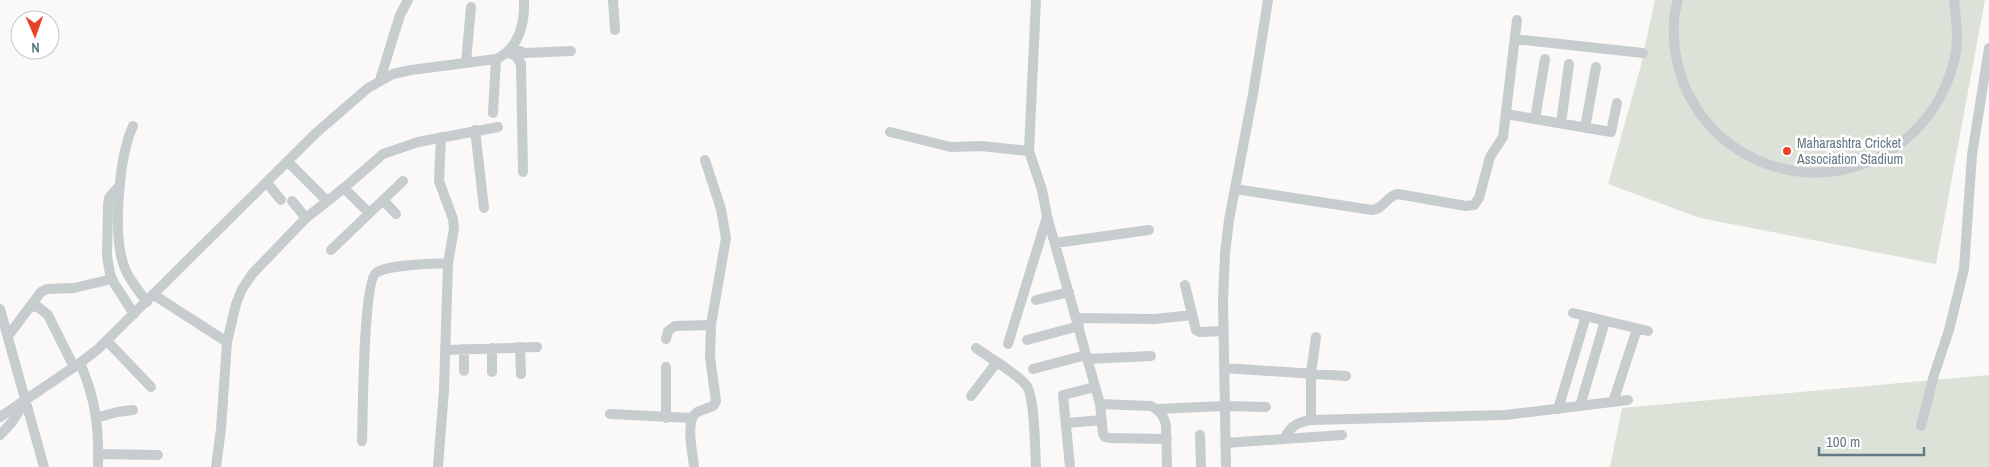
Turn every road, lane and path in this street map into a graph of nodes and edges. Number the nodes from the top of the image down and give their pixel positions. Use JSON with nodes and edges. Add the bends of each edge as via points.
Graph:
{"nodes":[{"id":1,"x":408,"y":0,"type":"edge"},
{"id":2,"x":524,"y":0,"type":"edge"},
{"id":3,"x":613,"y":0,"type":"edge"},
{"id":4,"x":1036,"y":0,"type":"edge"},
{"id":5,"x":1268,"y":0,"type":"edge"},
{"id":6,"x":1678,"y":0,"type":"edge"},
{"id":7,"x":1954,"y":0,"type":"edge"},
{"id":8,"x":471,"y":7,"type":"dead end"},
{"id":9,"x":1517,"y":20,"type":"dead end"},
{"id":10,"x":615,"y":30,"type":"dead end"},
{"id":11,"x":1515,"y":38,"type":"junction"},
{"id":12,"x":1989,"y":48,"type":"edge"},
{"id":13,"x":510,"y":50,"type":"junction"},
{"id":14,"x":571,"y":51,"type":"dead end"},
{"id":15,"x":1643,"y":53,"type":"dead end"},
{"id":16,"x":496,"y":59,"type":"junction"},
{"id":17,"x":1545,"y":59,"type":"dead end"},
{"id":18,"x":466,"y":62,"type":"junction"},
{"id":19,"x":1569,"y":64,"type":"dead end"},
{"id":20,"x":1596,"y":67,"type":"dead end"},
{"id":21,"x":380,"y":80,"type":"junction"},
{"id":22,"x":1617,"y":103,"type":"dead end"},
{"id":23,"x":493,"y":113,"type":"dead end"},
{"id":24,"x":1506,"y":114,"type":"junction"},
{"id":25,"x":1535,"y":119,"type":"junction"},
{"id":26,"x":1561,"y":124,"type":"junction"},
{"id":27,"x":133,"y":126,"type":"dead end"},
{"id":28,"x":498,"y":127,"type":"dead end"},
{"id":29,"x":1585,"y":128,"type":"junction"},
{"id":30,"x":475,"y":130,"type":"junction"},
{"id":31,"x":890,"y":132,"type":"dead end"},
{"id":32,"x":441,"y":137,"type":"junction"},
{"id":33,"x":1029,"y":151,"type":"junction"},
{"id":34,"x":705,"y":160,"type":"dead end"},
{"id":35,"x":288,"y":162,"type":"junction"},
{"id":36,"x":523,"y":172,"type":"dead end"},
{"id":37,"x":403,"y":181,"type":"dead end"},
{"id":38,"x":267,"y":183,"type":"junction"},
{"id":39,"x":120,"y":185,"type":"junction"},
{"id":40,"x":344,"y":188,"type":"junction"},
{"id":41,"x":1235,"y":189,"type":"junction"},
{"id":42,"x":281,"y":200,"type":"dead end"},
{"id":43,"x":383,"y":200,"type":"junction"},
{"id":44,"x":292,"y":201,"type":"dead end"},
{"id":45,"x":327,"y":201,"type":"junction"},
{"id":46,"x":484,"y":208,"type":"dead end"},
{"id":47,"x":369,"y":213,"type":"junction"},
{"id":48,"x":396,"y":214,"type":"dead end"},
{"id":49,"x":1047,"y":216,"type":"junction"},
{"id":50,"x":306,"y":218,"type":"junction"},
{"id":51,"x":1150,"y":230,"type":"dead end"},
{"id":52,"x":1055,"y":243,"type":"junction"},
{"id":53,"x":331,"y":250,"type":"dead end"},
{"id":54,"x":448,"y":263,"type":"junction"},
{"id":55,"x":112,"y":279,"type":"junction"},
{"id":56,"x":1185,"y":285,"type":"dead end"},
{"id":57,"x":1069,"y":292,"type":"junction"},
{"id":58,"x":150,"y":299,"type":"junction"},
{"id":59,"x":1036,"y":300,"type":"dead end"},
{"id":60,"x":30,"y":306,"type":"junction"},
{"id":61,"x":0,"y":309,"type":"edge"},
{"id":62,"x":1573,"y":313,"type":"dead end"},
{"id":63,"x":134,"y":314,"type":"junction"},
{"id":64,"x":1192,"y":315,"type":"junction"},
{"id":65,"x":1586,"y":316,"type":"junction"},
{"id":66,"x":1605,"y":321,"type":"junction"},
{"id":67,"x":1078,"y":322,"type":"junction"},
{"id":68,"x":711,"y":325,"type":"junction"},
{"id":69,"x":1637,"y":328,"type":"junction"},
{"id":70,"x":1224,"y":331,"type":"junction"},
{"id":71,"x":1648,"y":331,"type":"dead end"},
{"id":72,"x":8,"y":336,"type":"junction"},
{"id":73,"x":1316,"y":337,"type":"dead end"},
{"id":74,"x":666,"y":339,"type":"dead end"},
{"id":75,"x":1027,"y":340,"type":"dead end"},
{"id":76,"x":107,"y":341,"type":"junction"},
{"id":77,"x":227,"y":342,"type":"junction"},
{"id":78,"x":1008,"y":344,"type":"dead end"},
{"id":79,"x":537,"y":347,"type":"dead end"},
{"id":80,"x":492,"y":348,"type":"junction"},
{"id":81,"x":520,"y":348,"type":"junction"},
{"id":82,"x":976,"y":348,"type":"dead end"},
{"id":83,"x":464,"y":349,"type":"junction"},
{"id":84,"x":446,"y":350,"type":"junction"},
{"id":85,"x":1151,"y":356,"type":"dead end"},
{"id":86,"x":1087,"y":357,"type":"junction"},
{"id":87,"x":996,"y":362,"type":"junction"},
{"id":88,"x":77,"y":365,"type":"junction"},
{"id":89,"x":666,"y":367,"type":"dead end"},
{"id":90,"x":1224,"y":368,"type":"junction"},
{"id":91,"x":1032,"y":369,"type":"dead end"},
{"id":92,"x":464,"y":372,"type":"dead end"},
{"id":93,"x":492,"y":372,"type":"dead end"},
{"id":94,"x":1312,"y":373,"type":"junction"},
{"id":95,"x":521,"y":374,"type":"dead end"},
{"id":96,"x":1346,"y":376,"type":"dead end"},
{"id":97,"x":1095,"y":387,"type":"junction"},
{"id":98,"x":151,"y":388,"type":"dead end"},
{"id":99,"x":970,"y":396,"type":"dead end"},
{"id":100,"x":26,"y":399,"type":"junction"},
{"id":101,"x":1628,"y":400,"type":"dead end"},
{"id":102,"x":1613,"y":402,"type":"junction"},
{"id":103,"x":1100,"y":404,"type":"junction"},
{"id":104,"x":1224,"y":406,"type":"junction"},
{"id":105,"x":1580,"y":406,"type":"junction"},
{"id":106,"x":1266,"y":407,"type":"dead end"},
{"id":107,"x":1157,"y":409,"type":"junction"},
{"id":108,"x":1558,"y":409,"type":"junction"},
{"id":109,"x":133,"y":410,"type":"dead end"},
{"id":110,"x":610,"y":414,"type":"dead end"},
{"id":111,"x":0,"y":417,"type":"edge"},
{"id":112,"x":96,"y":418,"type":"junction"},
{"id":113,"x":666,"y":418,"type":"junction"},
{"id":114,"x":692,"y":418,"type":"junction"},
{"id":115,"x":1102,"y":420,"type":"junction"},
{"id":116,"x":1311,"y":420,"type":"junction"},
{"id":117,"x":12,"y":422,"type":"junction"},
{"id":118,"x":1067,"y":423,"type":"junction"},
{"id":119,"x":1921,"y":426,"type":"dead end"},
{"id":120,"x":0,"y":428,"type":"edge"},
{"id":121,"x":0,"y":435,"type":"edge"},
{"id":122,"x":1200,"y":435,"type":"dead end"},
{"id":123,"x":1342,"y":435,"type":"dead end"},
{"id":124,"x":1286,"y":438,"type":"junction"},
{"id":125,"x":1167,"y":439,"type":"junction"},
{"id":126,"x":362,"y":441,"type":"dead end"},
{"id":127,"x":1225,"y":443,"type":"junction"},
{"id":128,"x":98,"y":454,"type":"junction"},
{"id":129,"x":158,"y":455,"type":"dead end"},
{"id":130,"x":44,"y":467,"type":"edge"},
{"id":131,"x":98,"y":467,"type":"edge"},
{"id":132,"x":216,"y":467,"type":"edge"},
{"id":133,"x":438,"y":467,"type":"edge"},
{"id":134,"x":694,"y":467,"type":"edge"},
{"id":135,"x":1036,"y":467,"type":"edge"},
{"id":136,"x":1070,"y":467,"type":"edge"},
{"id":137,"x":1167,"y":467,"type":"edge"},
{"id":138,"x":1201,"y":467,"type":"edge"},
{"id":139,"x":1226,"y":467,"type":"edge"}],
"edges":[{"from":1,"to":21,"type":"street","via":[[400,15]]},
{"from":2,"to":13,"type":"street","via":[[523,21]]},
{"from":3,"to":10,"type":"street"},
{"from":4,"to":33,"type":"street"},
{"from":5,"to":41,"type":"street"},
{"from":6,"to":7,"type":"street","via":[[1673,38],[1678,68],[1688,95],[1704,120],[1725,141],[1750,157],[1778,168],[1807,173],[1837,172],[1866,164],[1892,151],[1934,110],[1948,83],[1956,55]]},
{"from":8,"to":18,"type":"street"},
{"from":9,"to":11,"type":"street"},
{"from":11,"to":15,"type":"street"},
{"from":11,"to":24,"type":"street"},
{"from":12,"to":119,"type":"street","via":[[1972,155],[1964,269]]},
{"from":13,"to":14,"type":"street"},
{"from":13,"to":16,"type":"street"},
{"from":13,"to":36,"type":"street","via":[[521,64]]},
{"from":16,"to":18,"type":"street"},
{"from":16,"to":23,"type":"street"},
{"from":17,"to":25,"type":"street"},
{"from":18,"to":21,"type":"street","via":[[411,70]]},
{"from":19,"to":26,"type":"street"},
{"from":20,"to":29,"type":"street"},
{"from":21,"to":35,"type":"street","via":[[338,112]]},
{"from":22,"to":29,"type":"street","via":[[1611,132]]},
{"from":24,"to":25,"type":"street"},
{"from":24,"to":41,"type":"street","via":[[1503,136],[1490,157],[1477,203],[1471,206],[1398,194],[1372,210]]},
{"from":25,"to":26,"type":"street"},
{"from":26,"to":29,"type":"street"},
{"from":27,"to":39,"type":"street","via":[[126,144]]},
{"from":28,"to":30,"type":"street"},
{"from":30,"to":32,"type":"street"},
{"from":30,"to":46,"type":"street"},
{"from":31,"to":33,"type":"street","via":[[951,147]]},
{"from":32,"to":40,"type":"street","via":[[383,154]]},
{"from":32,"to":54,"type":"street","via":[[439,181],[454,228]]},
{"from":33,"to":49,"type":"street"},
{"from":34,"to":68,"type":"street","via":[[721,209],[726,238]]},
{"from":35,"to":38,"type":"street"},
{"from":35,"to":45,"type":"street"},
{"from":37,"to":43,"type":"street"},
{"from":38,"to":42,"type":"street"},
{"from":38,"to":58,"type":"street"},
{"from":39,"to":55,"type":"street","via":[[112,193],[108,205],[107,256]]},
{"from":39,"to":58,"type":"street","via":[[122,262],[130,278]]},
{"from":40,"to":45,"type":"street"},
{"from":40,"to":47,"type":"street"},
{"from":41,"to":70,"type":"street","via":[[1225,254]]},
{"from":43,"to":47,"type":"street"},
{"from":43,"to":48,"type":"street"},
{"from":44,"to":50,"type":"street"},
{"from":45,"to":50,"type":"street"},
{"from":47,"to":53,"type":"street"},
{"from":49,"to":52,"type":"street"},
{"from":49,"to":78,"type":"street"},
{"from":50,"to":77,"type":"street","via":[[242,289]]},
{"from":51,"to":52,"type":"street"},
{"from":52,"to":57,"type":"street"},
{"from":54,"to":84,"type":"street"},
{"from":54,"to":126,"type":"street","via":[[397,268],[373,277],[367,308]]},
{"from":55,"to":60,"type":"street","via":[[74,288],[47,289]]},
{"from":55,"to":63,"type":"street"},
{"from":56,"to":64,"type":"street"},
{"from":57,"to":59,"type":"street"},
{"from":57,"to":67,"type":"street"},
{"from":58,"to":63,"type":"street"},
{"from":58,"to":77,"type":"street"},
{"from":60,"to":72,"type":"street"},
{"from":60,"to":88,"type":"street","via":[[38,307],[48,315]]},
{"from":61,"to":72,"type":"street"},
{"from":62,"to":65,"type":"street"},
{"from":63,"to":76,"type":"street"},
{"from":64,"to":67,"type":"street"},
{"from":64,"to":70,"type":"street","via":[[1196,330],[1200,332]]},
{"from":65,"to":66,"type":"street"},
{"from":65,"to":108,"type":"street"},
{"from":66,"to":69,"type":"street"},
{"from":66,"to":105,"type":"street"},
{"from":67,"to":75,"type":"street"},
{"from":67,"to":86,"type":"street"},
{"from":68,"to":74,"type":"street","via":[[675,326]]},
{"from":68,"to":114,"type":"street","via":[[710,357],[716,401]]},
{"from":69,"to":71,"type":"street"},
{"from":69,"to":102,"type":"street"},
{"from":70,"to":90,"type":"street"},
{"from":72,"to":100,"type":"street"},
{"from":73,"to":94,"type":"street"},
{"from":76,"to":88,"type":"street"},
{"from":76,"to":98,"type":"street"},
{"from":77,"to":132,"type":"street"},
{"from":79,"to":81,"type":"street"},
{"from":80,"to":81,"type":"street"},
{"from":80,"to":83,"type":"street"},
{"from":80,"to":93,"type":"street"},
{"from":81,"to":95,"type":"street"},
{"from":82,"to":87,"type":"street"},
{"from":83,"to":84,"type":"street"},
{"from":83,"to":92,"type":"street"},
{"from":84,"to":133,"type":"street"},
{"from":85,"to":86,"type":"street"},
{"from":86,"to":91,"type":"street"},
{"from":86,"to":97,"type":"street"},
{"from":87,"to":99,"type":"street"},
{"from":87,"to":135,"type":"street","via":[[1029,390]]},
{"from":88,"to":100,"type":"street"},
{"from":88,"to":112,"type":"street","via":[[91,388]]},
{"from":89,"to":113,"type":"street"},
{"from":90,"to":94,"type":"street"},
{"from":90,"to":104,"type":"street"},
{"from":94,"to":96,"type":"street"},
{"from":94,"to":116,"type":"street"},
{"from":97,"to":103,"type":"street"},
{"from":97,"to":118,"type":"street","via":[[1064,395]]},
{"from":100,"to":111,"type":"street"},
{"from":100,"to":117,"type":"street"},
{"from":100,"to":130,"type":"street"},
{"from":101,"to":102,"type":"street"},
{"from":102,"to":105,"type":"street"},
{"from":103,"to":107,"type":"street","via":[[1152,406]]},
{"from":103,"to":115,"type":"street"},
{"from":104,"to":106,"type":"street"},
{"from":104,"to":107,"type":"street"},
{"from":104,"to":127,"type":"street"},
{"from":105,"to":108,"type":"street"},
{"from":107,"to":125,"type":"street","via":[[1165,420]]},
{"from":108,"to":116,"type":"street","via":[[1479,416]]},
{"from":109,"to":112,"type":"street"},
{"from":110,"to":113,"type":"street"},
{"from":112,"to":128,"type":"street"},
{"from":113,"to":114,"type":"street"},
{"from":114,"to":134,"type":"street"},
{"from":115,"to":118,"type":"street"},
{"from":115,"to":125,"type":"street","via":[[1103,434],[1109,438]]},
{"from":116,"to":124,"type":"street","via":[[1295,425]]},
{"from":117,"to":120,"type":"street"},
{"from":117,"to":121,"type":"street"},
{"from":118,"to":136,"type":"street"},
{"from":122,"to":138,"type":"street"},
{"from":123,"to":124,"type":"street"},
{"from":124,"to":127,"type":"street"},
{"from":125,"to":137,"type":"street"},
{"from":127,"to":139,"type":"street"},
{"from":128,"to":129,"type":"street"},
{"from":128,"to":131,"type":"street"}]}
